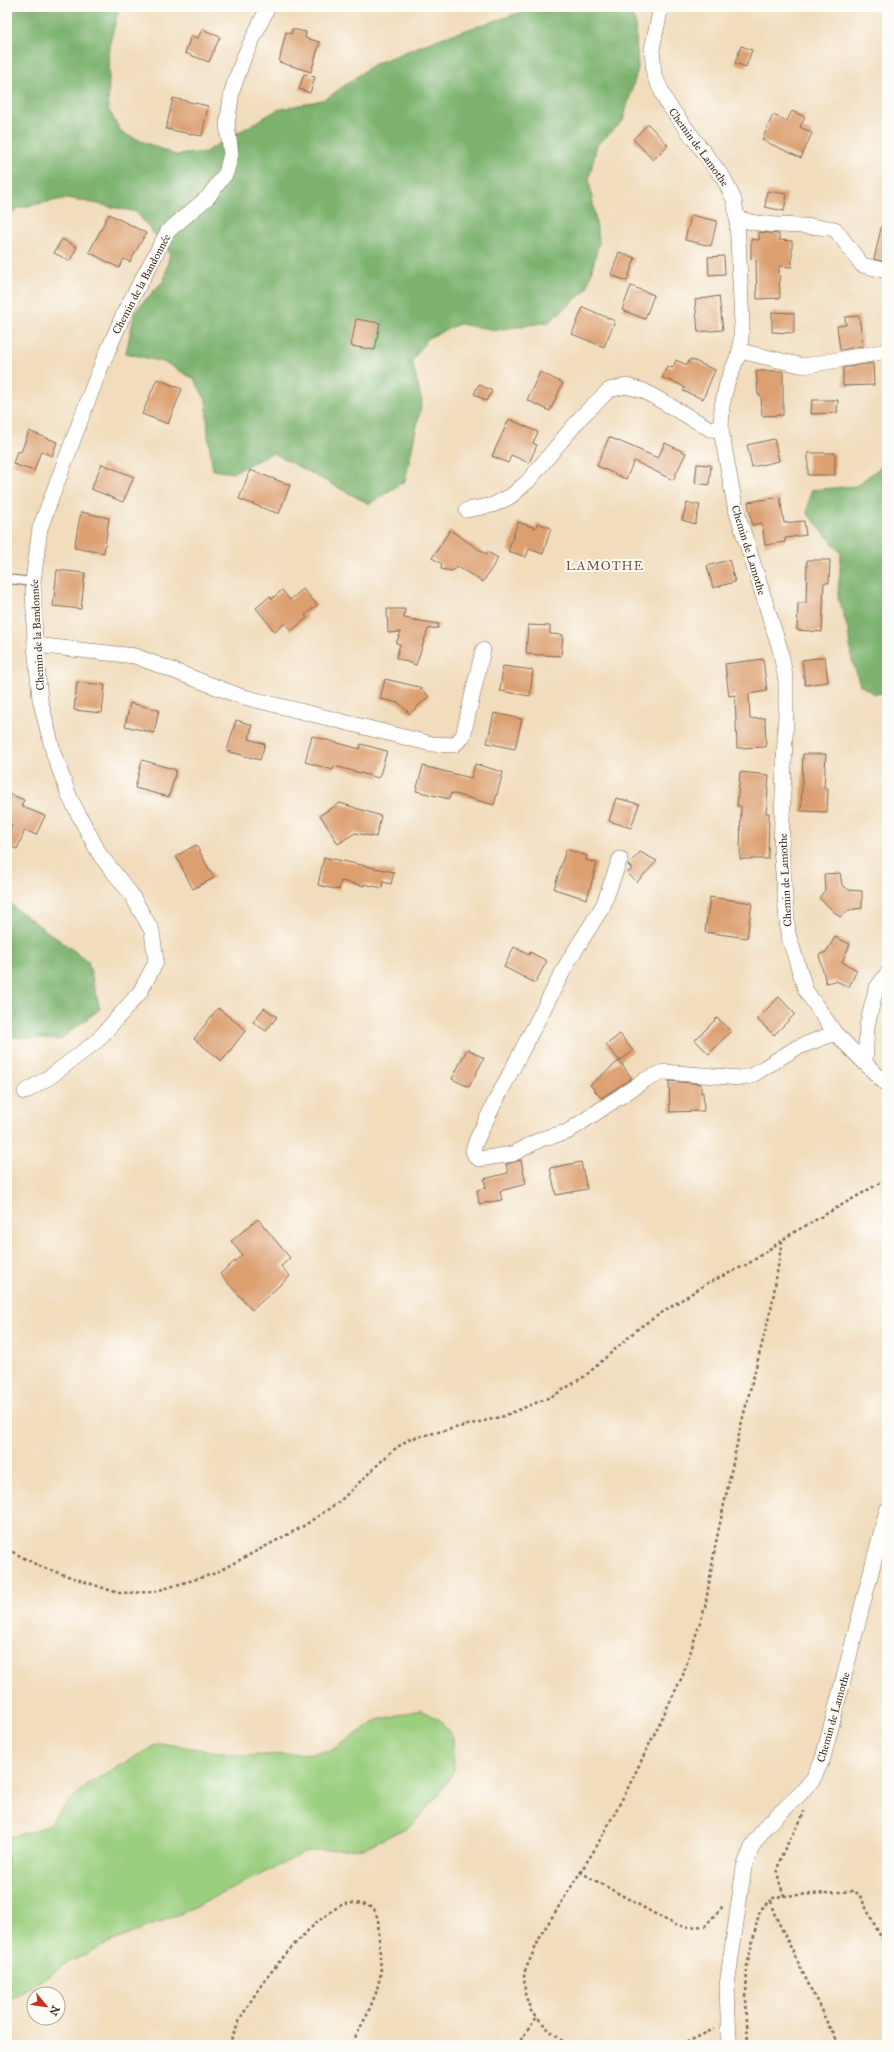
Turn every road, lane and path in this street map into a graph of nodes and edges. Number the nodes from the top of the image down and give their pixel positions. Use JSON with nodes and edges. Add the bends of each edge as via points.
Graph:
{"nodes":[{"id":1,"x":268,"y":7,"type":"edge"},
{"id":2,"x":660,"y":7,"type":"edge"},
{"id":3,"x":737,"y":218,"type":"junction"},
{"id":4,"x":887,"y":271,"type":"edge"},
{"id":5,"x":740,"y":351,"type":"junction"},
{"id":6,"x":887,"y":351,"type":"edge"},
{"id":7,"x":721,"y":430,"type":"junction"},
{"id":8,"x":467,"y":510,"type":"dead end"},
{"id":9,"x":7,"y":579,"type":"edge"},
{"id":10,"x":33,"y":582,"type":"junction"},
{"id":11,"x":35,"y":645,"type":"junction"},
{"id":12,"x":482,"y":650,"type":"dead end"},
{"id":13,"x":620,"y":859,"type":"dead end"},
{"id":14,"x":887,"y":974,"type":"edge"},
{"id":15,"x":835,"y":1033,"type":"junction"},
{"id":16,"x":865,"y":1062,"type":"junction"},
{"id":17,"x":887,"y":1085,"type":"edge"},
{"id":18,"x":25,"y":1092,"type":"dead end"},
{"id":19,"x":887,"y":1179,"type":"edge"},
{"id":20,"x":782,"y":1241,"type":"junction"},
{"id":21,"x":887,"y":1510,"type":"edge"},
{"id":22,"x":7,"y":1549,"type":"edge"},
{"id":23,"x":806,"y":1787,"type":"junction"},
{"id":24,"x":580,"y":1872,"type":"junction"},
{"id":25,"x":784,"y":1896,"type":"junction"},
{"id":26,"x":771,"y":1900,"type":"junction"},
{"id":27,"x":724,"y":1905,"type":"dead end"},
{"id":28,"x":887,"y":1949,"type":"edge"},
{"id":29,"x":537,"y":2017,"type":"junction"},
{"id":30,"x":728,"y":2022,"type":"junction"},
{"id":31,"x":230,"y":2045,"type":"edge"},
{"id":32,"x":351,"y":2045,"type":"edge"},
{"id":33,"x":517,"y":2045,"type":"edge"},
{"id":34,"x":566,"y":2045,"type":"edge"},
{"id":35,"x":681,"y":2045,"type":"edge"},
{"id":36,"x":730,"y":2045,"type":"edge"},
{"id":37,"x":748,"y":2045,"type":"edge"},
{"id":38,"x":838,"y":2045,"type":"edge"}],
"edges":[{"from":1,"to":10,"type":"street","name":"Chemin de la Bandonnée","via":[[244,57],[232,91],[227,125],[231,154],[226,173],[208,197],[168,231],[125,311],[99,371],[40,528]]},
{"from":2,"to":3,"type":"street","name":"Chemin de Lamothe","via":[[652,48],[654,75],[667,103],[724,179],[734,200]]},
{"from":3,"to":4,"type":"street","via":[[752,223],[835,229],[862,265]]},
{"from":3,"to":5,"type":"street","name":"Chemin de Lamothe","via":[[742,323]]},
{"from":5,"to":6,"type":"street","via":[[804,366]]},
{"from":5,"to":7,"type":"street","name":"Chemin de Lamothe","via":[[727,383],[722,406]]},
{"from":7,"to":8,"type":"street","via":[[710,429],[644,391],[626,386],[609,390],[582,416],[528,481],[511,496],[493,505]]},
{"from":7,"to":15,"type":"street","name":"Chemin de Lamothe","via":[[735,506],[780,649],[786,681],[781,848],[788,934],[806,990]]},
{"from":9,"to":10,"type":"lane"},
{"from":10,"to":11,"type":"street","name":"Chemin de la Bandonnée"},
{"from":11,"to":12,"type":"street","via":[[136,656],[240,696],[432,744],[454,745],[463,736]]},
{"from":11,"to":18,"type":"street","name":"Chemin de la Bandonnée","via":[[40,699],[54,755],[66,787],[100,855],[132,894],[152,931],[156,962],[140,992],[98,1040],[51,1076]]},
{"from":13,"to":15,"type":"street","via":[[603,906],[569,960],[494,1104],[477,1139],[475,1156],[479,1159],[513,1154],[542,1138],[567,1132],[645,1080],[664,1072],[740,1078],[752,1076],[796,1048]]},
{"from":14,"to":16,"type":"street","via":[[876,990],[867,1026]]},
{"from":15,"to":16,"type":"street","name":"Chemin de Lamothe"},
{"from":16,"to":17,"type":"street","name":"Chemin de Lamothe"},
{"from":19,"to":20,"type":"path"},
{"from":20,"to":22,"type":"path","via":[[748,1264],[706,1284],[640,1328],[586,1376],[553,1396],[501,1417],[409,1439],[392,1451],[339,1502],[302,1526],[213,1574],[153,1592],[118,1593],[41,1567]]},
{"from":20,"to":24,"type":"path","via":[[772,1305],[741,1425],[705,1607],[683,1675],[626,1792]]},
{"from":21,"to":23,"type":"street","name":"Chemin de Lamothe","via":[[823,1758]]},
{"from":23,"to":25,"type":"path","via":[[802,1820],[779,1864],[778,1874]]},
{"from":23,"to":30,"type":"street","name":"Chemin de Lamothe","via":[[765,1827],[753,1845],[744,1867],[727,1985]]},
{"from":24,"to":27,"type":"path","via":[[674,1925],[705,1926]]},
{"from":24,"to":29,"type":"path","via":[[542,1933],[524,1973],[525,1994],[531,2011]]},
{"from":25,"to":26,"type":"path"},
{"from":25,"to":28,"type":"path","via":[[853,1892],[859,1894]]},
{"from":26,"to":37,"type":"path","via":[[760,1909],[747,1966]]},
{"from":26,"to":38,"type":"path"},
{"from":29,"to":33,"type":"path"},
{"from":29,"to":34,"type":"path"},
{"from":30,"to":35,"type":"path"},
{"from":30,"to":36,"type":"street","name":"Chemin de Lamothe"},
{"from":31,"to":32,"type":"path","via":[[234,2031],[246,2010],[292,1945],[330,1912],[342,1905],[356,1902],[374,1908],[378,1919],[381,1973],[370,2008]]}]}
